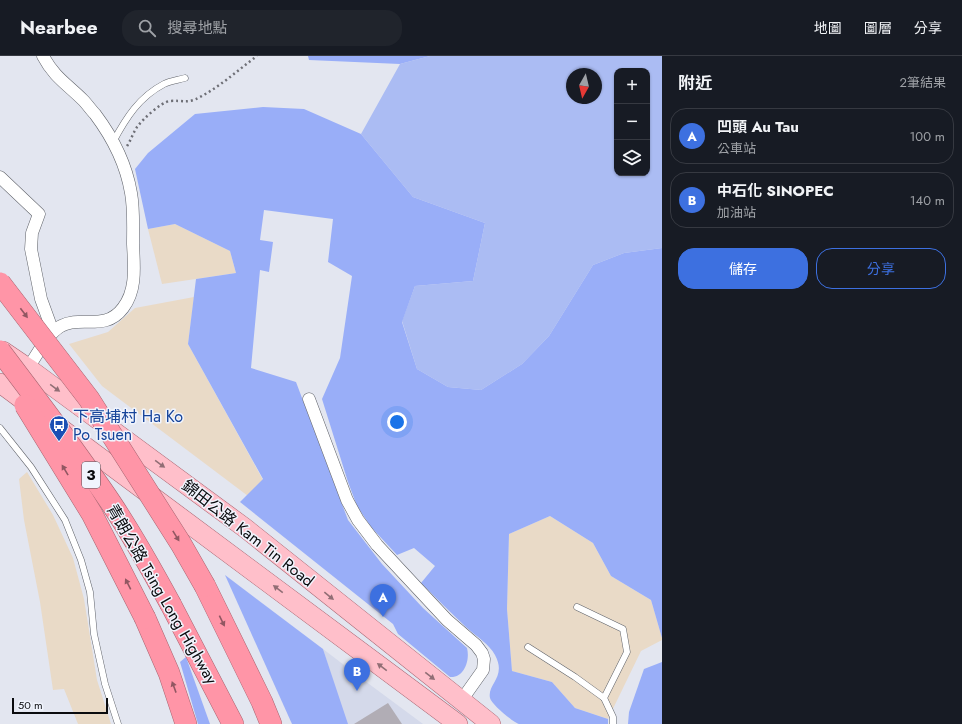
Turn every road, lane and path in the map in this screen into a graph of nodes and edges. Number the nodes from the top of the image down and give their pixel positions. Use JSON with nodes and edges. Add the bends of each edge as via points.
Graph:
{"nodes":[{"id":1,"x":43,"y":56,"type":"edge"},
{"id":2,"x":257,"y":56,"type":"edge"},
{"id":3,"x":185,"y":78,"type":"dead end"},
{"id":4,"x":113,"y":142,"type":"junction"},
{"id":5,"x":122,"y":157,"type":"junction"},
{"id":6,"x":0,"y":177,"type":"edge"},
{"id":7,"x":0,"y":283,"type":"edge"},
{"id":8,"x":53,"y":332,"type":"junction"},
{"id":9,"x":0,"y":350,"type":"edge"},
{"id":10,"x":0,"y":365,"type":"edge"},
{"id":11,"x":28,"y":368,"type":"junction"},
{"id":12,"x":0,"y":383,"type":"edge"},
{"id":13,"x":309,"y":399,"type":"dead end"},
{"id":14,"x":0,"y":428,"type":"edge"},
{"id":15,"x":577,"y":607,"type":"dead end"},
{"id":16,"x":528,"y":647,"type":"dead end"},
{"id":17,"x":604,"y":698,"type":"junction"},
{"id":18,"x":461,"y":701,"type":"junction"},
{"id":19,"x":118,"y":724,"type":"edge"},
{"id":20,"x":186,"y":724,"type":"edge"},
{"id":21,"x":234,"y":724,"type":"edge"},
{"id":22,"x":271,"y":724,"type":"edge"},
{"id":23,"x":458,"y":724,"type":"edge"},
{"id":24,"x":491,"y":724,"type":"edge"},
{"id":25,"x":613,"y":724,"type":"edge"}],
"edges":[{"from":1,"to":4,"type":"street","via":[[61,82],[84,101]]},
{"from":2,"to":5,"type":"path","via":[[199,98],[190,102],[163,103],[137,128]]},
{"from":3,"to":4,"type":"lane","via":[[164,84],[146,96],[130,113]]},
{"from":4,"to":5,"type":"street"},
{"from":5,"to":8,"type":"street","via":[[131,193],[134,269],[133,286],[128,299],[115,317],[63,325]]},
{"from":6,"to":8,"type":"street","via":[[39,214],[32,233],[32,249],[41,300]]},
{"from":7,"to":22,"type":"highway","one_way":true,"bridge":true,"via":[[89,399],[181,544],[205,586]]},
{"from":8,"to":11,"type":"street"},
{"from":9,"to":11,"type":"main road","name":"錦田公路 Kam Tin Road"},
{"from":9,"to":21,"type":"highway","name":"青朗公路 Tsing Long Highway","number":"3","bridge":true,"via":[[111,504],[143,554]]},
{"from":20,"to":10,"type":"highway","one_way":true,"bridge":true,"via":[[169,674],[145,618],[92,514]]},
{"from":11,"to":18,"type":"main road","name":"錦田公路 Kam Tin Road","one_way":true,"via":[[245,528]]},
{"from":23,"to":12,"type":"main road","name":"錦田公路 Kam Tin Road","one_way":true},
{"from":13,"to":18,"type":"street","via":[[347,500],[358,520],[377,545],[447,620],[482,653],[483,670]]},
{"from":14,"to":19,"type":"lane","via":[[31,467],[65,520],[81,560],[90,592],[94,634],[105,684]]},
{"from":15,"to":17,"type":"lane","via":[[623,629],[627,652]]},
{"from":16,"to":17,"type":"lane"},
{"from":17,"to":25,"type":"lane","via":[[613,717]]},
{"from":18,"to":24,"type":"main road","name":"錦田公路 Kam Tin Road"}]}
